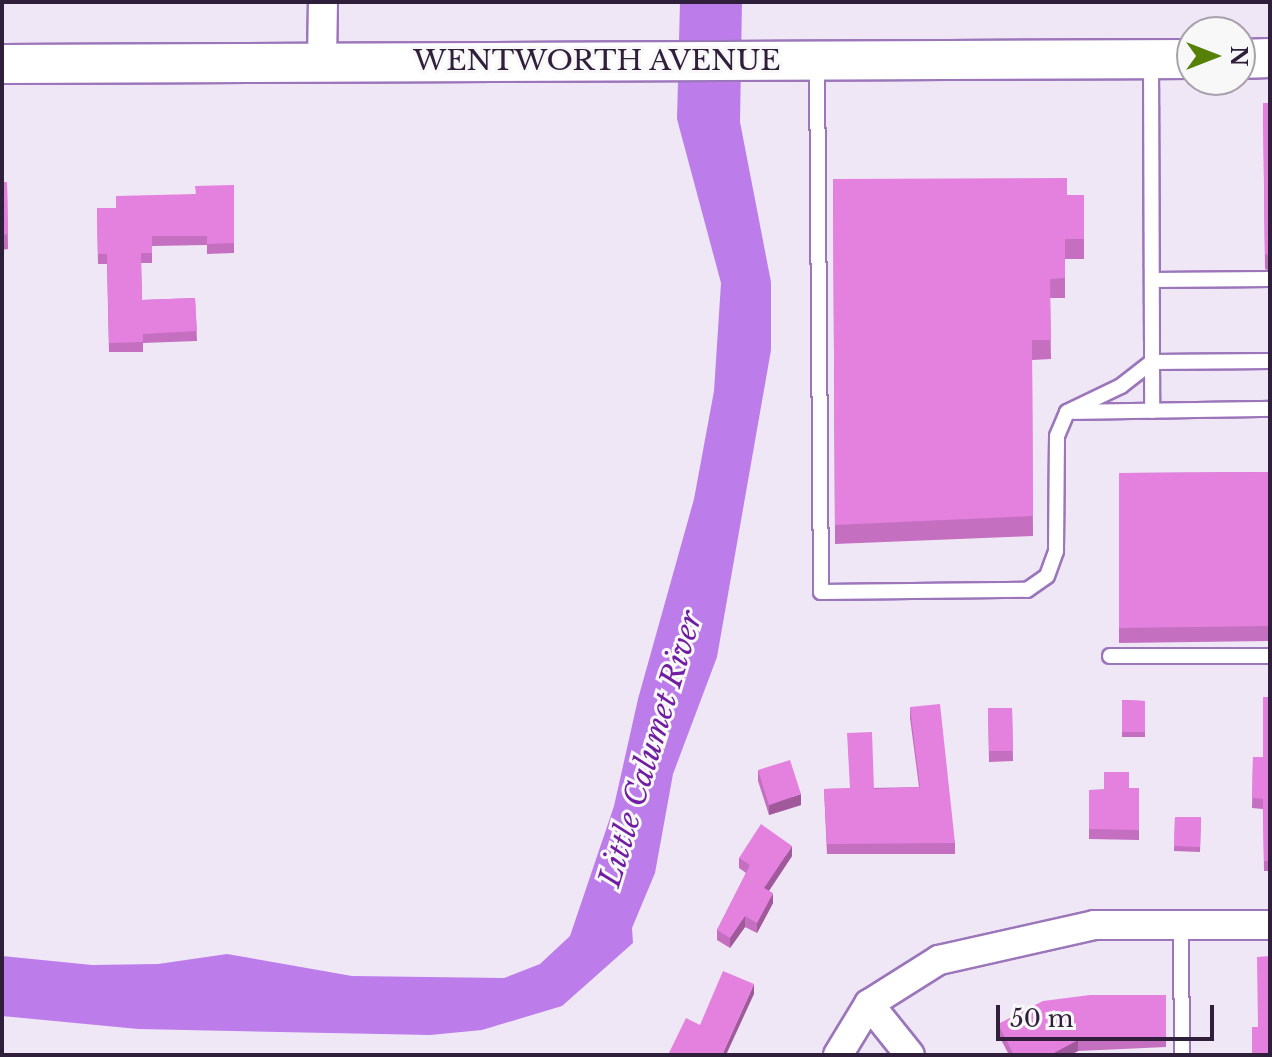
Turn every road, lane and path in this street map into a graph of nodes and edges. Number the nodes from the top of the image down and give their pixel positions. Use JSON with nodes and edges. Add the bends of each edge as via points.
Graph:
{"nodes":[{"id":1,"x":323,"y":2,"type":"edge"},
{"id":2,"x":1151,"y":59,"type":"junction"},
{"id":3,"x":1176,"y":59,"type":"edge"},
{"id":4,"x":835,"y":60,"type":"junction"},
{"id":5,"x":322,"y":63,"type":"junction"},
{"id":6,"x":2,"y":64,"type":"edge"},
{"id":7,"x":1270,"y":279,"type":"edge"},
{"id":8,"x":1152,"y":280,"type":"junction"},
{"id":9,"x":1270,"y":361,"type":"edge"},
{"id":10,"x":1152,"y":362,"type":"junction"},
{"id":11,"x":1270,"y":409,"type":"edge"},
{"id":12,"x":1152,"y":411,"type":"junction"},
{"id":13,"x":1067,"y":412,"type":"junction"},
{"id":14,"x":1110,"y":656,"type":"dead end"},
{"id":15,"x":1270,"y":656,"type":"edge"},
{"id":16,"x":1181,"y":925,"type":"junction"},
{"id":17,"x":1270,"y":925,"type":"edge"},
{"id":18,"x":869,"y":1004,"type":"junction"},
{"id":19,"x":838,"y":1055,"type":"edge"},
{"id":20,"x":910,"y":1055,"type":"edge"},
{"id":21,"x":1182,"y":1055,"type":"edge"}],
"edges":[{"from":1,"to":5,"type":"street"},
{"from":2,"to":3,"type":"street","name":"WENTWORTH AVENUE"},
{"from":2,"to":4,"type":"street","name":"WENTWORTH AVENUE"},
{"from":2,"to":8,"type":"lane"},
{"from":4,"to":5,"type":"street","name":"WENTWORTH AVENUE"},
{"from":4,"to":13,"type":"lane","via":[[821,592],[1027,590],[1047,576],[1056,551],[1057,436]]},
{"from":5,"to":6,"type":"street","name":"WENTWORTH AVENUE"},
{"from":7,"to":8,"type":"lane"},
{"from":8,"to":10,"type":"lane"},
{"from":9,"to":10,"type":"lane"},
{"from":10,"to":12,"type":"lane"},
{"from":10,"to":13,"type":"lane","via":[[1121,386]]},
{"from":11,"to":12,"type":"lane"},
{"from":12,"to":13,"type":"lane"},
{"from":14,"to":15,"type":"lane"},
{"from":16,"to":17,"type":"street"},
{"from":16,"to":18,"type":"street","via":[[1094,925],[1008,941],[939,960]]},
{"from":16,"to":21,"type":"lane"},
{"from":18,"to":19,"type":"street"},
{"from":18,"to":20,"type":"street"}]}
